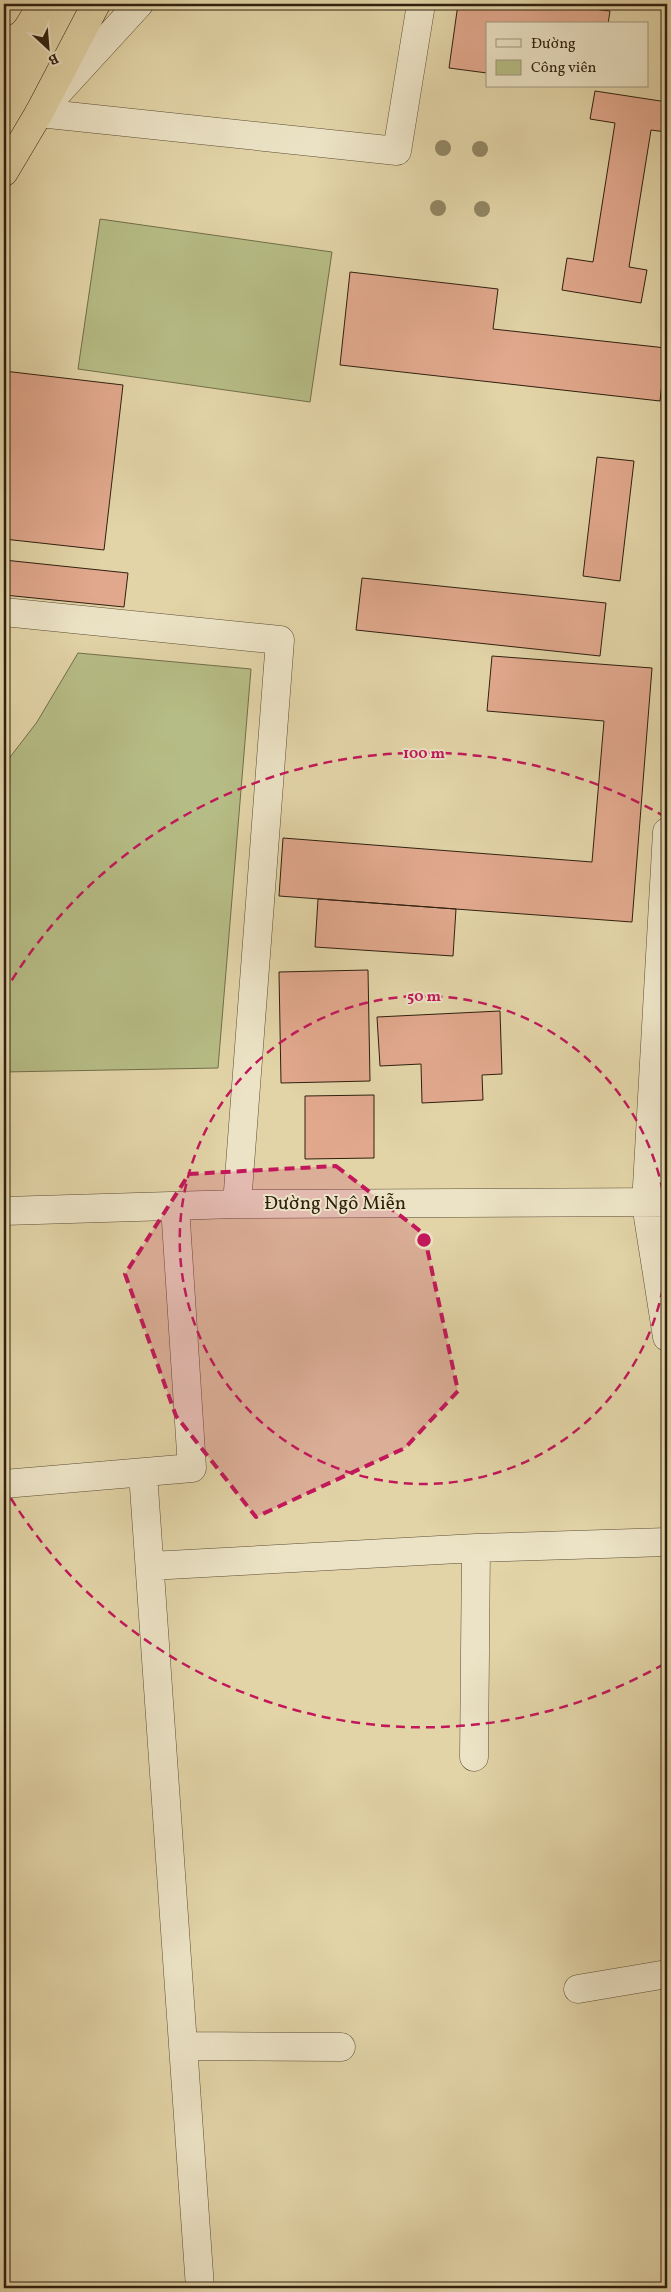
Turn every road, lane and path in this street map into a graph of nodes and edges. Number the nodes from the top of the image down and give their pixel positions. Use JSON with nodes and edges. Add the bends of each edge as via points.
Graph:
{"nodes":[{"id":1,"x":9,"y":4,"type":"edge"},
{"id":2,"x":96,"y":4,"type":"edge"},
{"id":3,"x":139,"y":4,"type":"edge"},
{"id":4,"x":421,"y":4,"type":"edge"},
{"id":5,"x":4,"y":12,"type":"edge"},
{"id":6,"x":39,"y":113,"type":"junction"},
{"id":7,"x":4,"y":172,"type":"edge"},
{"id":8,"x":4,"y":612,"type":"edge"},
{"id":9,"x":667,"y":832,"type":"edge"},
{"id":10,"x":657,"y":1203,"type":"edge"},
{"id":11,"x":237,"y":1204,"type":"junction"},
{"id":12,"x":175,"y":1206,"type":"junction"},
{"id":13,"x":4,"y":1211,"type":"edge"},
{"id":14,"x":667,"y":1336,"type":"edge"},
{"id":15,"x":144,"y":1473,"type":"junction"},
{"id":16,"x":4,"y":1484,"type":"edge"},
{"id":17,"x":667,"y":1542,"type":"edge"},
{"id":18,"x":476,"y":1548,"type":"junction"},
{"id":19,"x":150,"y":1566,"type":"junction"},
{"id":20,"x":474,"y":1757,"type":"dead end"},
{"id":21,"x":667,"y":1974,"type":"edge"},
{"id":22,"x":578,"y":1989,"type":"dead end"},
{"id":23,"x":184,"y":2046,"type":"junction"},
{"id":24,"x":341,"y":2046,"type":"dead end"},
{"id":25,"x":200,"y":2288,"type":"edge"}],
"edges":[{"from":1,"to":5,"type":"highway"},
{"from":2,"to":6,"type":"highway"},
{"from":3,"to":6,"type":"street"},
{"from":4,"to":6,"type":"street","via":[[397,151]]},
{"from":6,"to":7,"type":"highway"},
{"from":8,"to":11,"type":"street","via":[[280,640]]},
{"from":9,"to":10,"type":"street"},
{"from":10,"to":11,"type":"street","name":"Đường Ngô Miễn"},
{"from":10,"to":14,"type":"street"},
{"from":11,"to":12,"type":"street","name":"Đường Ngô Miễn"},
{"from":12,"to":13,"type":"street","name":"Đường Ngô Miễn"},
{"from":12,"to":15,"type":"street","via":[[192,1468]]},
{"from":15,"to":16,"type":"street"},
{"from":15,"to":19,"type":"street"},
{"from":17,"to":18,"type":"street"},
{"from":18,"to":19,"type":"street"},
{"from":18,"to":20,"type":"street"},
{"from":19,"to":23,"type":"street"},
{"from":21,"to":22,"type":"street"},
{"from":23,"to":24,"type":"street"},
{"from":23,"to":25,"type":"street"}]}
